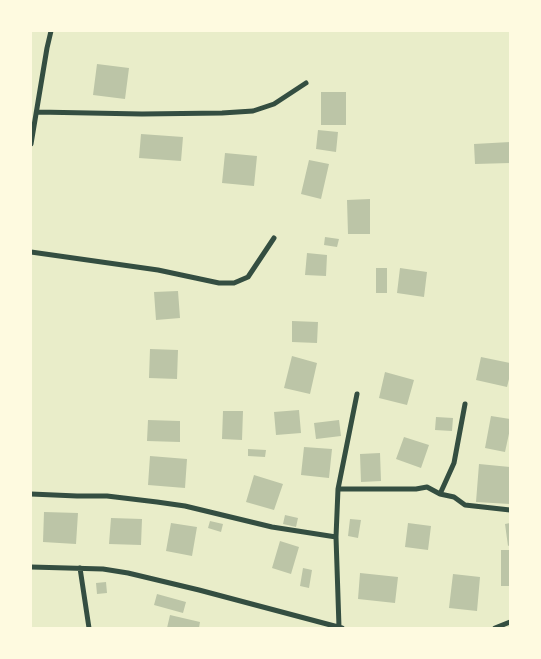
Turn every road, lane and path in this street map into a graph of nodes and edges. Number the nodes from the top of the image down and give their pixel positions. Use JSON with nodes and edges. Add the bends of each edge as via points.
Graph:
{"nodes":[{"id":1,"x":51,"y":31,"type":"edge"},
{"id":2,"x":306,"y":83,"type":"dead end"},
{"id":3,"x":37,"y":112,"type":"junction"},
{"id":4,"x":31,"y":144,"type":"edge"},
{"id":5,"x":274,"y":238,"type":"dead end"},
{"id":6,"x":31,"y":252,"type":"edge"},
{"id":7,"x":357,"y":394,"type":"dead end"},
{"id":8,"x":465,"y":404,"type":"dead end"},
{"id":9,"x":338,"y":489,"type":"junction"},
{"id":10,"x":31,"y":494,"type":"edge"},
{"id":11,"x":440,"y":494,"type":"junction"},
{"id":12,"x":510,"y":510,"type":"edge"},
{"id":13,"x":336,"y":538,"type":"junction"},
{"id":14,"x":31,"y":567,"type":"edge"},
{"id":15,"x":80,"y":568,"type":"junction"},
{"id":16,"x":510,"y":622,"type":"edge"},
{"id":17,"x":89,"y":628,"type":"edge"},
{"id":18,"x":341,"y":628,"type":"edge"},
{"id":19,"x":495,"y":628,"type":"edge"}],
"edges":[{"from":1,"to":3,"type":"street"},
{"from":2,"to":3,"type":"street","via":[[274,104],[253,111],[151,114]]},
{"from":3,"to":4,"type":"street"},
{"from":5,"to":6,"type":"street","via":[[248,277],[234,283]]},
{"from":7,"to":9,"type":"street"},
{"from":8,"to":11,"type":"street","via":[[454,464]]},
{"from":9,"to":11,"type":"street","via":[[427,487]]},
{"from":9,"to":13,"type":"street"},
{"from":10,"to":13,"type":"street","via":[[107,496],[185,506],[272,527]]},
{"from":11,"to":12,"type":"street","via":[[454,497],[465,505]]},
{"from":13,"to":18,"type":"street"},
{"from":14,"to":15,"type":"street"},
{"from":15,"to":17,"type":"street"},
{"from":15,"to":18,"type":"street","via":[[150,578]]},
{"from":16,"to":19,"type":"street"}]}
